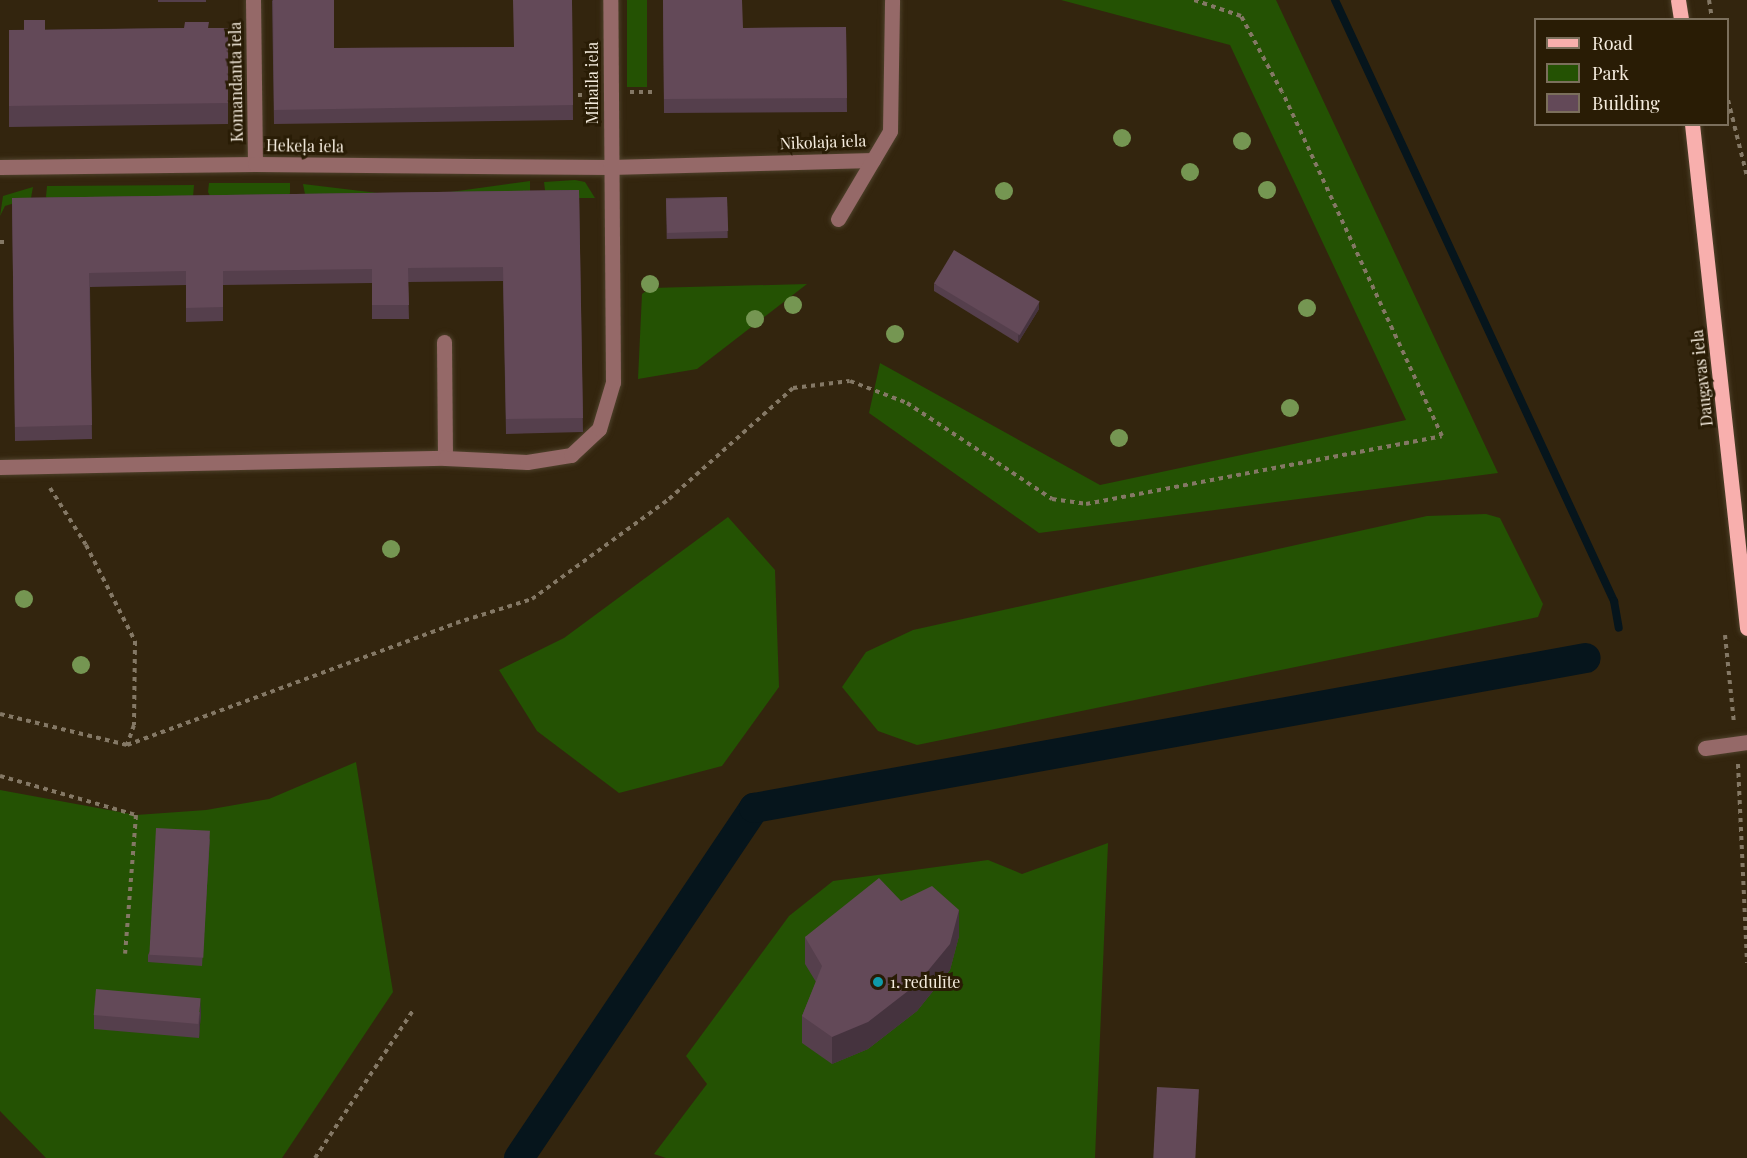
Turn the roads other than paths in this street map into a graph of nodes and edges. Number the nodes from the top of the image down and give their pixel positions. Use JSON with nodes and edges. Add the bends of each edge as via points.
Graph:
{"nodes":[{"id":1,"x":253,"y":0,"type":"edge"},
{"id":2,"x":610,"y":0,"type":"edge"},
{"id":3,"x":892,"y":0,"type":"edge"},
{"id":4,"x":1678,"y":0,"type":"edge"},
{"id":5,"x":1681,"y":18,"type":"edge"},
{"id":6,"x":1692,"y":126,"type":"edge"},
{"id":7,"x":873,"y":160,"type":"junction"},
{"id":8,"x":255,"y":164,"type":"junction"},
{"id":9,"x":0,"y":167,"type":"edge"},
{"id":10,"x":610,"y":167,"type":"junction"},
{"id":11,"x":838,"y":219,"type":"dead end"},
{"id":12,"x":444,"y":342,"type":"dead end"},
{"id":13,"x":445,"y":458,"type":"junction"},
{"id":14,"x":0,"y":467,"type":"edge"},
{"id":15,"x":1747,"y":628,"type":"edge"},
{"id":16,"x":1747,"y":742,"type":"edge"},
{"id":17,"x":1705,"y":748,"type":"dead end"}],
"edges":[{"from":1,"to":8,"type":"street","name":"Komandanta iela"},
{"from":2,"to":10,"type":"street","name":"Mihaila iela"},
{"from":3,"to":7,"type":"street","name":"Nikolaja iela","via":[[890,131]]},
{"from":4,"to":5,"type":"main road"},
{"from":6,"to":15,"type":"main road","name":"Daugavas iela"},
{"from":7,"to":10,"type":"street","name":"Nikolaja iela"},
{"from":7,"to":11,"type":"street"},
{"from":8,"to":9,"type":"street","name":"Hekeļa iela"},
{"from":8,"to":10,"type":"street","name":"Hekeļa iela"},
{"from":10,"to":13,"type":"street","name":"Mihaila iela","via":[[613,382],[599,429],[571,455],[526,462]]},
{"from":12,"to":13,"type":"street"},
{"from":13,"to":14,"type":"street","name":"Mihaila iela"},
{"from":16,"to":17,"type":"street"}]}
